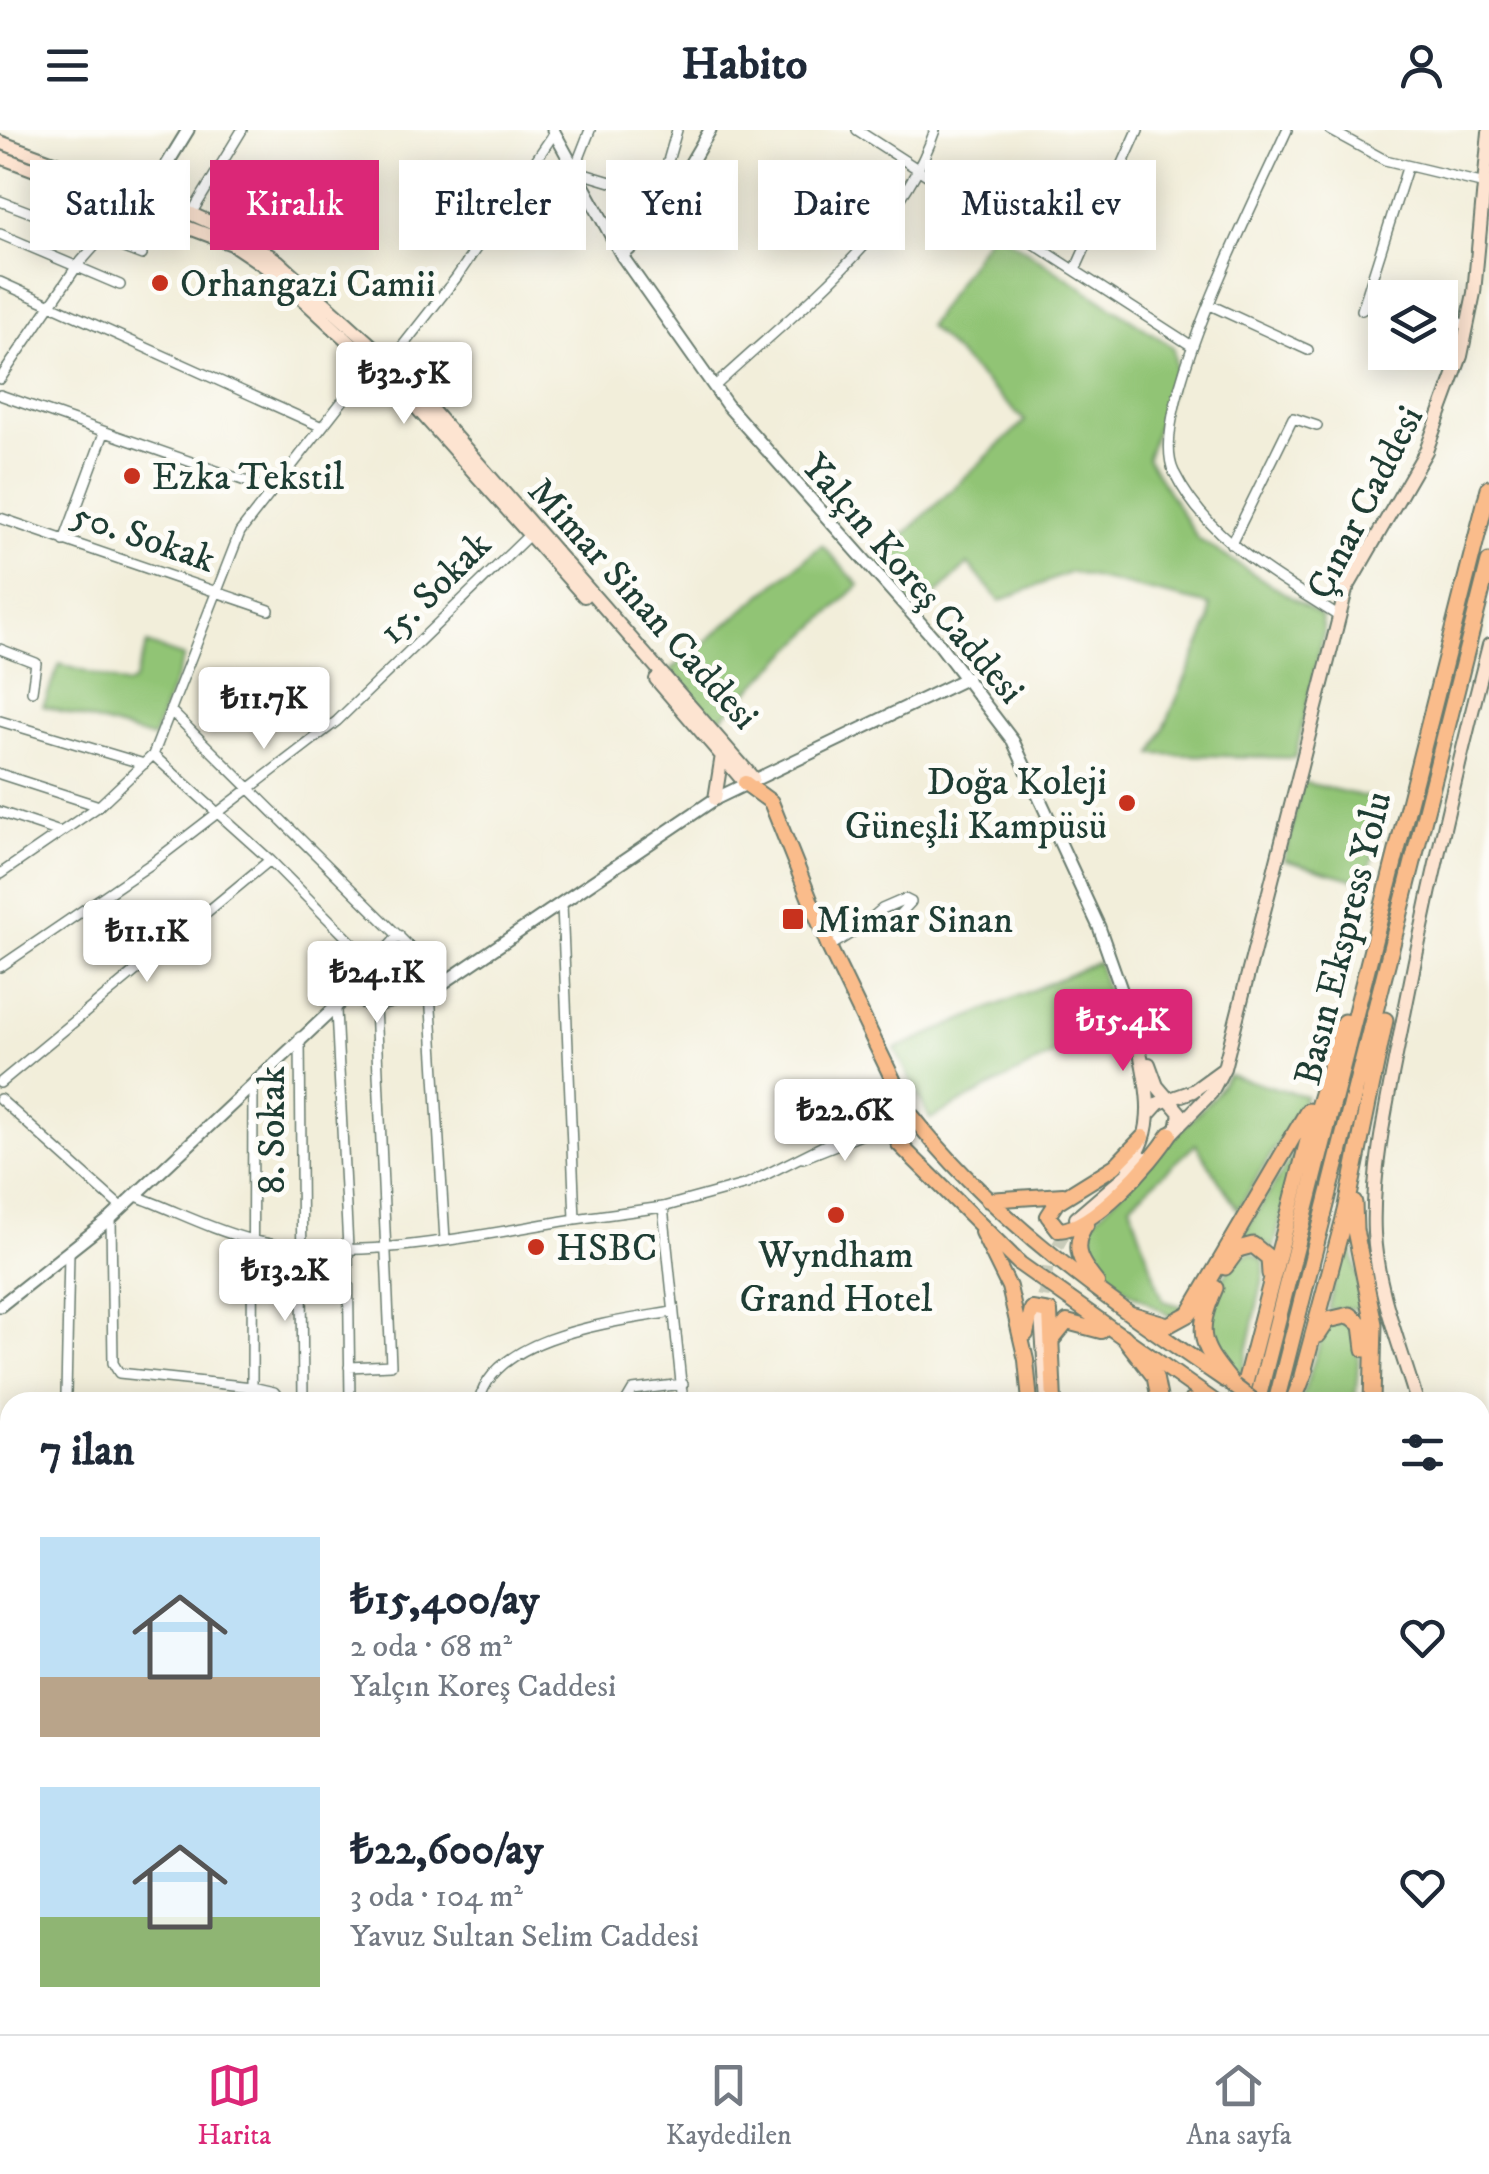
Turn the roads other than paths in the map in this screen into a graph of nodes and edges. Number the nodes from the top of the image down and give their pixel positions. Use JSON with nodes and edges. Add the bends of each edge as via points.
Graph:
{"nodes":[{"id":1,"x":188,"y":130,"type":"edge"},
{"id":2,"x":242,"y":130,"type":"edge"},
{"id":3,"x":590,"y":130,"type":"edge"},
{"id":4,"x":677,"y":130,"type":"edge"},
{"id":5,"x":710,"y":130,"type":"edge"},
{"id":6,"x":857,"y":130,"type":"edge"},
{"id":7,"x":934,"y":130,"type":"edge"},
{"id":8,"x":1138,"y":130,"type":"edge"},
{"id":9,"x":1287,"y":130,"type":"edge"},
{"id":10,"x":1330,"y":130,"type":"edge"},
{"id":11,"x":554,"y":131,"type":"edge"},
{"id":12,"x":1489,"y":132,"type":"edge"},
{"id":13,"x":0,"y":142,"type":"edge"},
{"id":14,"x":0,"y":156,"type":"edge"},
{"id":15,"x":48,"y":160,"type":"edge"},
{"id":16,"x":170,"y":160,"type":"edge"},
{"id":17,"x":568,"y":160,"type":"edge"},
{"id":18,"x":578,"y":160,"type":"edge"},
{"id":19,"x":668,"y":160,"type":"edge"},
{"id":20,"x":693,"y":160,"type":"edge"},
{"id":21,"x":30,"y":167,"type":"edge"},
{"id":22,"x":1407,"y":168,"type":"junction"},
{"id":23,"x":919,"y":173,"type":"junction"},
{"id":24,"x":1485,"y":184,"type":"junction"},
{"id":25,"x":586,"y":192,"type":"edge"},
{"id":26,"x":0,"y":201,"type":"edge"},
{"id":27,"x":30,"y":213,"type":"edge"},
{"id":28,"x":191,"y":214,"type":"joint"},
{"id":29,"x":190,"y":228,"type":"edge"},
{"id":30,"x":0,"y":234,"type":"edge"},
{"id":31,"x":90,"y":250,"type":"edge"},
{"id":32,"x":127,"y":250,"type":"edge"},
{"id":33,"x":628,"y":250,"type":"edge"},
{"id":34,"x":142,"y":255,"type":"dead end"},
{"id":35,"x":622,"y":256,"type":"junction"},
{"id":36,"x":77,"y":266,"type":"junction"},
{"id":37,"x":1076,"y":268,"type":"junction"},
{"id":38,"x":0,"y":282,"type":"edge"},
{"id":39,"x":120,"y":285,"type":"dead end"},
{"id":40,"x":1366,"y":296,"type":"joint"},
{"id":41,"x":54,"y":304,"type":"junction"},
{"id":42,"x":1210,"y":305,"type":"junction"},
{"id":43,"x":1362,"y":310,"type":"dead end"},
{"id":44,"x":1458,"y":322,"type":"edge"},
{"id":45,"x":1467,"y":325,"type":"junction"},
{"id":46,"x":1192,"y":346,"type":"junction"},
{"id":47,"x":1308,"y":350,"type":"dead end"},
{"id":48,"x":390,"y":362,"type":"junction"},
{"id":49,"x":375,"y":363,"type":"junction"},
{"id":50,"x":0,"y":380,"type":"edge"},
{"id":51,"x":714,"y":386,"type":"junction"},
{"id":52,"x":0,"y":395,"type":"edge"},
{"id":53,"x":322,"y":426,"type":"junction"},
{"id":54,"x":1316,"y":426,"type":"dead end"},
{"id":55,"x":104,"y":433,"type":"junction"},
{"id":56,"x":1489,"y":488,"type":"edge"},
{"id":57,"x":270,"y":490,"type":"junction"},
{"id":58,"x":0,"y":518,"type":"edge"},
{"id":59,"x":527,"y":537,"type":"junction"},
{"id":60,"x":64,"y":541,"type":"junction"},
{"id":61,"x":1230,"y":544,"type":"junction"},
{"id":62,"x":1489,"y":562,"type":"edge"},
{"id":63,"x":216,"y":593,"type":"junction"},
{"id":64,"x":269,"y":610,"type":"dead end"},
{"id":65,"x":1338,"y":616,"type":"junction"},
{"id":66,"x":1489,"y":645,"type":"edge"},
{"id":67,"x":0,"y":649,"type":"edge"},
{"id":68,"x":967,"y":678,"type":"junction"},
{"id":69,"x":32,"y":690,"type":"dead end"},
{"id":70,"x":170,"y":710,"type":"junction"},
{"id":71,"x":0,"y":721,"type":"edge"},
{"id":72,"x":153,"y":754,"type":"junction"},
{"id":73,"x":722,"y":755,"type":"junction"},
{"id":74,"x":144,"y":764,"type":"junction"},
{"id":75,"x":0,"y":774,"type":"edge"},
{"id":76,"x":749,"y":780,"type":"junction"},
{"id":77,"x":251,"y":787,"type":"junction"},
{"id":78,"x":715,"y":800,"type":"junction"},
{"id":79,"x":99,"y":806,"type":"junction"},
{"id":80,"x":0,"y":812,"type":"edge"},
{"id":81,"x":214,"y":812,"type":"junction"},
{"id":82,"x":60,"y":832,"type":"junction"},
{"id":83,"x":270,"y":860,"type":"junction"},
{"id":84,"x":0,"y":874,"type":"edge"},
{"id":85,"x":1388,"y":885,"type":"junction"},
{"id":86,"x":562,"y":904,"type":"junction"},
{"id":87,"x":861,"y":927,"type":"junction"},
{"id":88,"x":1397,"y":928,"type":"junction"},
{"id":89,"x":399,"y":935,"type":"junction"},
{"id":90,"x":828,"y":947,"type":"junction"},
{"id":91,"x":362,"y":953,"type":"junction"},
{"id":92,"x":373,"y":964,"type":"junction"},
{"id":93,"x":0,"y":966,"type":"edge"},
{"id":94,"x":362,"y":981,"type":"junction"},
{"id":95,"x":386,"y":982,"type":"junction"},
{"id":96,"x":445,"y":982,"type":"junction"},
{"id":97,"x":430,"y":992,"type":"junction"},
{"id":98,"x":375,"y":1005,"type":"junction"},
{"id":99,"x":336,"y":1010,"type":"junction"},
{"id":100,"x":1135,"y":1029,"type":"junction"},
{"id":101,"x":1341,"y":1034,"type":"junction"},
{"id":102,"x":300,"y":1037,"type":"junction"},
{"id":103,"x":1224,"y":1068,"type":"junction"},
{"id":104,"x":0,"y":1082,"type":"edge"},
{"id":105,"x":253,"y":1083,"type":"junction"},
{"id":106,"x":0,"y":1099,"type":"edge"},
{"id":107,"x":1168,"y":1099,"type":"junction"},
{"id":108,"x":1150,"y":1114,"type":"junction"},
{"id":109,"x":889,"y":1122,"type":"junction"},
{"id":110,"x":1174,"y":1130,"type":"junction"},
{"id":111,"x":1360,"y":1132,"type":"junction"},
{"id":112,"x":1144,"y":1137,"type":"junction"},
{"id":113,"x":1069,"y":1194,"type":"junction"},
{"id":114,"x":136,"y":1196,"type":"junction"},
{"id":115,"x":988,"y":1200,"type":"junction"},
{"id":116,"x":662,"y":1207,"type":"junction"},
{"id":117,"x":122,"y":1208,"type":"junction"},
{"id":118,"x":1092,"y":1216,"type":"junction"},
{"id":119,"x":111,"y":1218,"type":"junction"},
{"id":120,"x":574,"y":1219,"type":"junction"},
{"id":121,"x":980,"y":1227,"type":"junction"},
{"id":122,"x":253,"y":1240,"type":"junction"},
{"id":123,"x":445,"y":1240,"type":"junction"},
{"id":124,"x":388,"y":1244,"type":"junction"},
{"id":125,"x":303,"y":1246,"type":"junction"},
{"id":126,"x":348,"y":1248,"type":"junction"},
{"id":127,"x":68,"y":1253,"type":"junction"},
{"id":128,"x":1110,"y":1298,"type":"junction"},
{"id":129,"x":1266,"y":1305,"type":"junction"},
{"id":130,"x":0,"y":1306,"type":"edge"},
{"id":131,"x":672,"y":1312,"type":"junction"},
{"id":132,"x":1038,"y":1316,"type":"tunnel mouth"},
{"id":133,"x":1134,"y":1316,"type":"junction"},
{"id":134,"x":1124,"y":1337,"type":"junction"},
{"id":135,"x":1051,"y":1344,"type":"junction"},
{"id":136,"x":1026,"y":1360,"type":"junction"},
{"id":137,"x":350,"y":1366,"type":"junction"},
{"id":138,"x":1302,"y":1376,"type":"junction"},
{"id":139,"x":682,"y":1384,"type":"junction"},
{"id":140,"x":1234,"y":1386,"type":"junction"},
{"id":141,"x":252,"y":1387,"type":"junction"},
{"id":142,"x":66,"y":1392,"type":"edge"},
{"id":143,"x":274,"y":1392,"type":"edge"},
{"id":144,"x":303,"y":1392,"type":"edge"},
{"id":145,"x":350,"y":1392,"type":"edge"},
{"id":146,"x":481,"y":1392,"type":"edge"},
{"id":147,"x":632,"y":1392,"type":"edge"},
{"id":148,"x":682,"y":1392,"type":"edge"},
{"id":149,"x":1029,"y":1392,"type":"edge"},
{"id":150,"x":1046,"y":1392,"type":"edge"},
{"id":151,"x":1048,"y":1392,"type":"edge"},
{"id":152,"x":1158,"y":1392,"type":"edge"},
{"id":153,"x":1201,"y":1392,"type":"edge"},
{"id":154,"x":1242,"y":1392,"type":"edge"},
{"id":155,"x":1243,"y":1392,"type":"edge"},
{"id":156,"x":1259,"y":1392,"type":"edge"},
{"id":157,"x":1279,"y":1392,"type":"edge"},
{"id":158,"x":1296,"y":1392,"type":"edge"},
{"id":159,"x":1362,"y":1392,"type":"edge"},
{"id":160,"x":1372,"y":1392,"type":"edge"},
{"id":161,"x":1415,"y":1392,"type":"edge"}],
"edges":[{"from":1,"to":16,"type":"street"},
{"from":2,"to":28,"type":"street"},
{"from":3,"to":18,"type":"street"},
{"from":4,"to":19,"type":"street"},
{"from":5,"to":20,"type":"street"},
{"from":6,"to":23,"type":"street"},
{"from":7,"to":23,"type":"street"},
{"from":8,"to":37,"type":"street"},
{"from":9,"to":42,"type":"street"},
{"from":10,"to":22,"type":"street"},
{"from":11,"to":17,"type":"street","name":"Yalçın Koreş Caddesi"},
{"from":11,"to":48,"type":"street","via":[[456,278]]},
{"from":12,"to":24,"type":"main road","name":"Çınar Caddesi"},
{"from":13,"to":15,"type":"main road","name":"Mimar Sinan Caddesi"},
{"from":14,"to":21,"type":"main road","name":"Mimar Sinan Caddesi"},
{"from":22,"to":24,"type":"street"},
{"from":22,"to":40,"type":"street"},
{"from":23,"to":37,"type":"street"},
{"from":23,"to":51,"type":"street","via":[[865,244]]},
{"from":24,"to":45,"type":"main road","name":"Çınar Caddesi"},
{"from":25,"to":35,"type":"street","name":"Yalçın Koreş Caddesi"},
{"from":26,"to":27,"type":"street"},
{"from":28,"to":48,"type":"main road","name":"Mimar Sinan Caddesi","via":[[278,260]]},
{"from":29,"to":49,"type":"main road","name":"Mimar Sinan Caddesi","via":[[232,244],[272,271]]},
{"from":30,"to":36,"type":"street"},
{"from":31,"to":36,"type":"street"},
{"from":32,"to":34,"type":"street"},
{"from":33,"to":35,"type":"street"},
{"from":35,"to":51,"type":"street","name":"Yalçın Koreş Caddesi"},
{"from":36,"to":39,"type":"street"},
{"from":36,"to":41,"type":"street"},
{"from":37,"to":46,"type":"street"},
{"from":38,"to":41,"type":"street"},
{"from":40,"to":43,"type":"street"},
{"from":41,"to":50,"type":"street"},
{"from":41,"to":53,"type":"street"},
{"from":42,"to":46,"type":"street"},
{"from":42,"to":47,"type":"street"},
{"from":44,"to":45,"type":"street"},
{"from":45,"to":65,"type":"main road","name":"Çınar Caddesi","via":[[1446,405]]},
{"from":46,"to":61,"type":"street","via":[[1167,448],[1198,510]]},
{"from":48,"to":49,"type":"street"},
{"from":48,"to":76,"type":"main road","name":"Mimar Sinan Caddesi"},
{"from":49,"to":53,"type":"street"},
{"from":49,"to":59,"type":"main road","name":"Mimar Sinan Caddesi"},
{"from":51,"to":68,"type":"street","name":"Yalçın Koreş Caddesi"},
{"from":52,"to":55,"type":"street"},
{"from":53,"to":57,"type":"street"},
{"from":54,"to":61,"type":"street","via":[[1293,418]]},
{"from":55,"to":57,"type":"street"},
{"from":55,"to":60,"type":"street"},
{"from":56,"to":85,"type":"highway","name":"Basın Ekspress Yolu"},
{"from":57,"to":63,"type":"street","via":[[240,532]]},
{"from":58,"to":60,"type":"street","name":"50. Sokak"},
{"from":59,"to":73,"type":"main road","name":"Mimar Sinan Caddesi"},
{"from":59,"to":77,"type":"street","name":"15. Sokak","via":[[388,676]]},
{"from":60,"to":63,"type":"street","name":"50. Sokak"},
{"from":61,"to":65,"type":"street"},
{"from":62,"to":88,"type":"highway","name":"Basın Ekspress Yolu"},
{"from":63,"to":64,"type":"street","name":"50. Sokak"},
{"from":63,"to":70,"type":"street"},
{"from":65,"to":103,"type":"main road","name":"Çınar Caddesi"},
{"from":66,"to":161,"type":"main road","via":[[1407,1000],[1376,1200],[1380,1279]]},
{"from":67,"to":69,"type":"street","via":[[36,662]]},
{"from":68,"to":76,"type":"street"},
{"from":68,"to":100,"type":"street","name":"Yalçın Koreş Caddesi","via":[[1013,741],[1099,927]]},
{"from":70,"to":72,"type":"street"},
{"from":70,"to":77,"type":"street"},
{"from":71,"to":74,"type":"street"},
{"from":72,"to":74,"type":"street"},
{"from":72,"to":81,"type":"street"},
{"from":73,"to":76,"type":"main road","name":"Mimar Sinan Caddesi"},
{"from":73,"to":78,"type":"main road"},
{"from":74,"to":79,"type":"street"},
{"from":75,"to":79,"type":"street"},
{"from":76,"to":78,"type":"street"},
{"from":76,"to":90,"type":"main road","via":[[771,802]]},
{"from":77,"to":81,"type":"street","name":"15. Sokak"},
{"from":77,"to":89,"type":"street"},
{"from":78,"to":86,"type":"street"},
{"from":79,"to":82,"type":"street"},
{"from":80,"to":82,"type":"street"},
{"from":81,"to":83,"type":"street"},
{"from":81,"to":93,"type":"street","name":"15. Sokak","via":[[151,864]]},
{"from":82,"to":84,"type":"street"},
{"from":83,"to":91,"type":"street"},
{"from":83,"to":104,"type":"street"},
{"from":85,"to":101,"type":"highway"},
{"from":85,"to":156,"type":"highway","name":"Basın Ekspress Yolu"},
{"from":86,"to":96,"type":"street"},
{"from":86,"to":120,"type":"street"},
{"from":87,"to":87,"type":"street","via":[[900,914],[911,902],[882,909]]},
{"from":87,"to":90,"type":"street"},
{"from":88,"to":111,"type":"highway","via":[[1394,980]]},
{"from":88,"to":157,"type":"highway","name":"Basın Ekspress Yolu"},
{"from":89,"to":92,"type":"street"},
{"from":89,"to":96,"type":"street"},
{"from":90,"to":109,"type":"main road","via":[[898,1088],[899,1108]]},
{"from":91,"to":92,"type":"street"},
{"from":91,"to":94,"type":"street"},
{"from":92,"to":95,"type":"street"},
{"from":94,"to":95,"type":"street","via":[[377,976]]},
{"from":94,"to":98,"type":"street","via":[[360,995]]},
{"from":94,"to":99,"type":"street"},
{"from":95,"to":97,"type":"street","via":[[400,991]]},
{"from":95,"to":98,"type":"street","via":[[389,995]]},
{"from":96,"to":97,"type":"street"},
{"from":97,"to":98,"type":"street"},
{"from":97,"to":123,"type":"street"},
{"from":98,"to":99,"type":"street"},
{"from":98,"to":124,"type":"street"},
{"from":99,"to":102,"type":"street"},
{"from":99,"to":126,"type":"street"},
{"from":100,"to":107,"type":"main road","name":"Yalçın Koreş Caddesi"},
{"from":100,"to":108,"type":"main road"},
{"from":101,"to":129,"type":"highway"},
{"from":101,"to":133,"type":"highway","via":[[1292,1144],[1190,1313],[1168,1325]]},
{"from":102,"to":105,"type":"street"},
{"from":102,"to":125,"type":"street","name":"8. Sokak"},
{"from":103,"to":107,"type":"main road","via":[[1193,1091]]},
{"from":103,"to":110,"type":"main road"},
{"from":105,"to":114,"type":"street"},
{"from":105,"to":122,"type":"street"},
{"from":106,"to":117,"type":"street"},
{"from":107,"to":108,"type":"main road"},
{"from":107,"to":110,"type":"main road","name":"Yalçın Koreş Caddesi","via":[[1180,1112]]},
{"from":108,"to":112,"type":"main road"},
{"from":109,"to":115,"type":"main road","via":[[913,1117]]},
{"from":109,"to":116,"type":"street","via":[[863,1126],[747,1184]]},
{"from":109,"to":121,"type":"main road","via":[[900,1144]]},
{"from":110,"to":112,"type":"main road","via":[[1069,1221],[1133,1162]]},
{"from":110,"to":118,"type":"main road","via":[[1156,1157]]},
{"from":111,"to":138,"type":"highway"},
{"from":111,"to":160,"type":"highway","via":[[1355,1230],[1374,1324]]},
{"from":112,"to":113,"type":"main road"},
{"from":113,"to":115,"type":"main road"},
{"from":113,"to":118,"type":"main road","via":[[1052,1208],[1051,1225],[1075,1228]]},
{"from":114,"to":117,"type":"street"},
{"from":114,"to":122,"type":"street"},
{"from":115,"to":128,"type":"main road"},
{"from":116,"to":120,"type":"street"},
{"from":116,"to":131,"type":"street"},
{"from":117,"to":119,"type":"street"},
{"from":118,"to":128,"type":"main road","via":[[1077,1252]]},
{"from":119,"to":127,"type":"street"},
{"from":119,"to":141,"type":"street","via":[[112,1363],[119,1373]]},
{"from":120,"to":123,"type":"street"},
{"from":121,"to":134,"type":"main road","via":[[1020,1264]]},
{"from":121,"to":136,"type":"main road","via":[[1009,1287]]},
{"from":122,"to":125,"type":"street"},
{"from":122,"to":141,"type":"street"},
{"from":123,"to":124,"type":"street"},
{"from":124,"to":126,"type":"street"},
{"from":124,"to":137,"type":"street","via":[[391,1365]]},
{"from":125,"to":126,"type":"street"},
{"from":125,"to":144,"type":"street","name":"8. Sokak"},
{"from":126,"to":137,"type":"street"},
{"from":127,"to":130,"type":"street"},
{"from":127,"to":142,"type":"street"},
{"from":128,"to":133,"type":"main road"},
{"from":129,"to":140,"type":"highway","via":[[1270,1258],[1245,1245],[1225,1268],[1202,1325],[1207,1351]]},
{"from":129,"to":155,"type":"highway"},
{"from":131,"to":139,"type":"street"},
{"from":131,"to":146,"type":"street","via":[[592,1325],[524,1352],[499,1364]]},
{"from":132,"to":150,"type":"main road"},
{"from":133,"to":140,"type":"main road"},
{"from":134,"to":135,"type":"main road","via":[[1072,1322],[1063,1324]]},
{"from":134,"to":152,"type":"highway"},
{"from":134,"to":153,"type":"main road"},
{"from":135,"to":136,"type":"main road","via":[[1052,1316],[1037,1307],[1026,1322]]},
{"from":135,"to":151,"type":"main road"},
{"from":136,"to":149,"type":"main road"},
{"from":137,"to":145,"type":"street"},
{"from":138,"to":158,"type":"highway"},
{"from":138,"to":159,"type":"highway","via":[[1322,1326],[1350,1315],[1364,1334]]},
{"from":139,"to":147,"type":"street"},
{"from":139,"to":148,"type":"street"},
{"from":140,"to":154,"type":"main road","bridge":true},
{"from":141,"to":143,"type":"street"}]}
